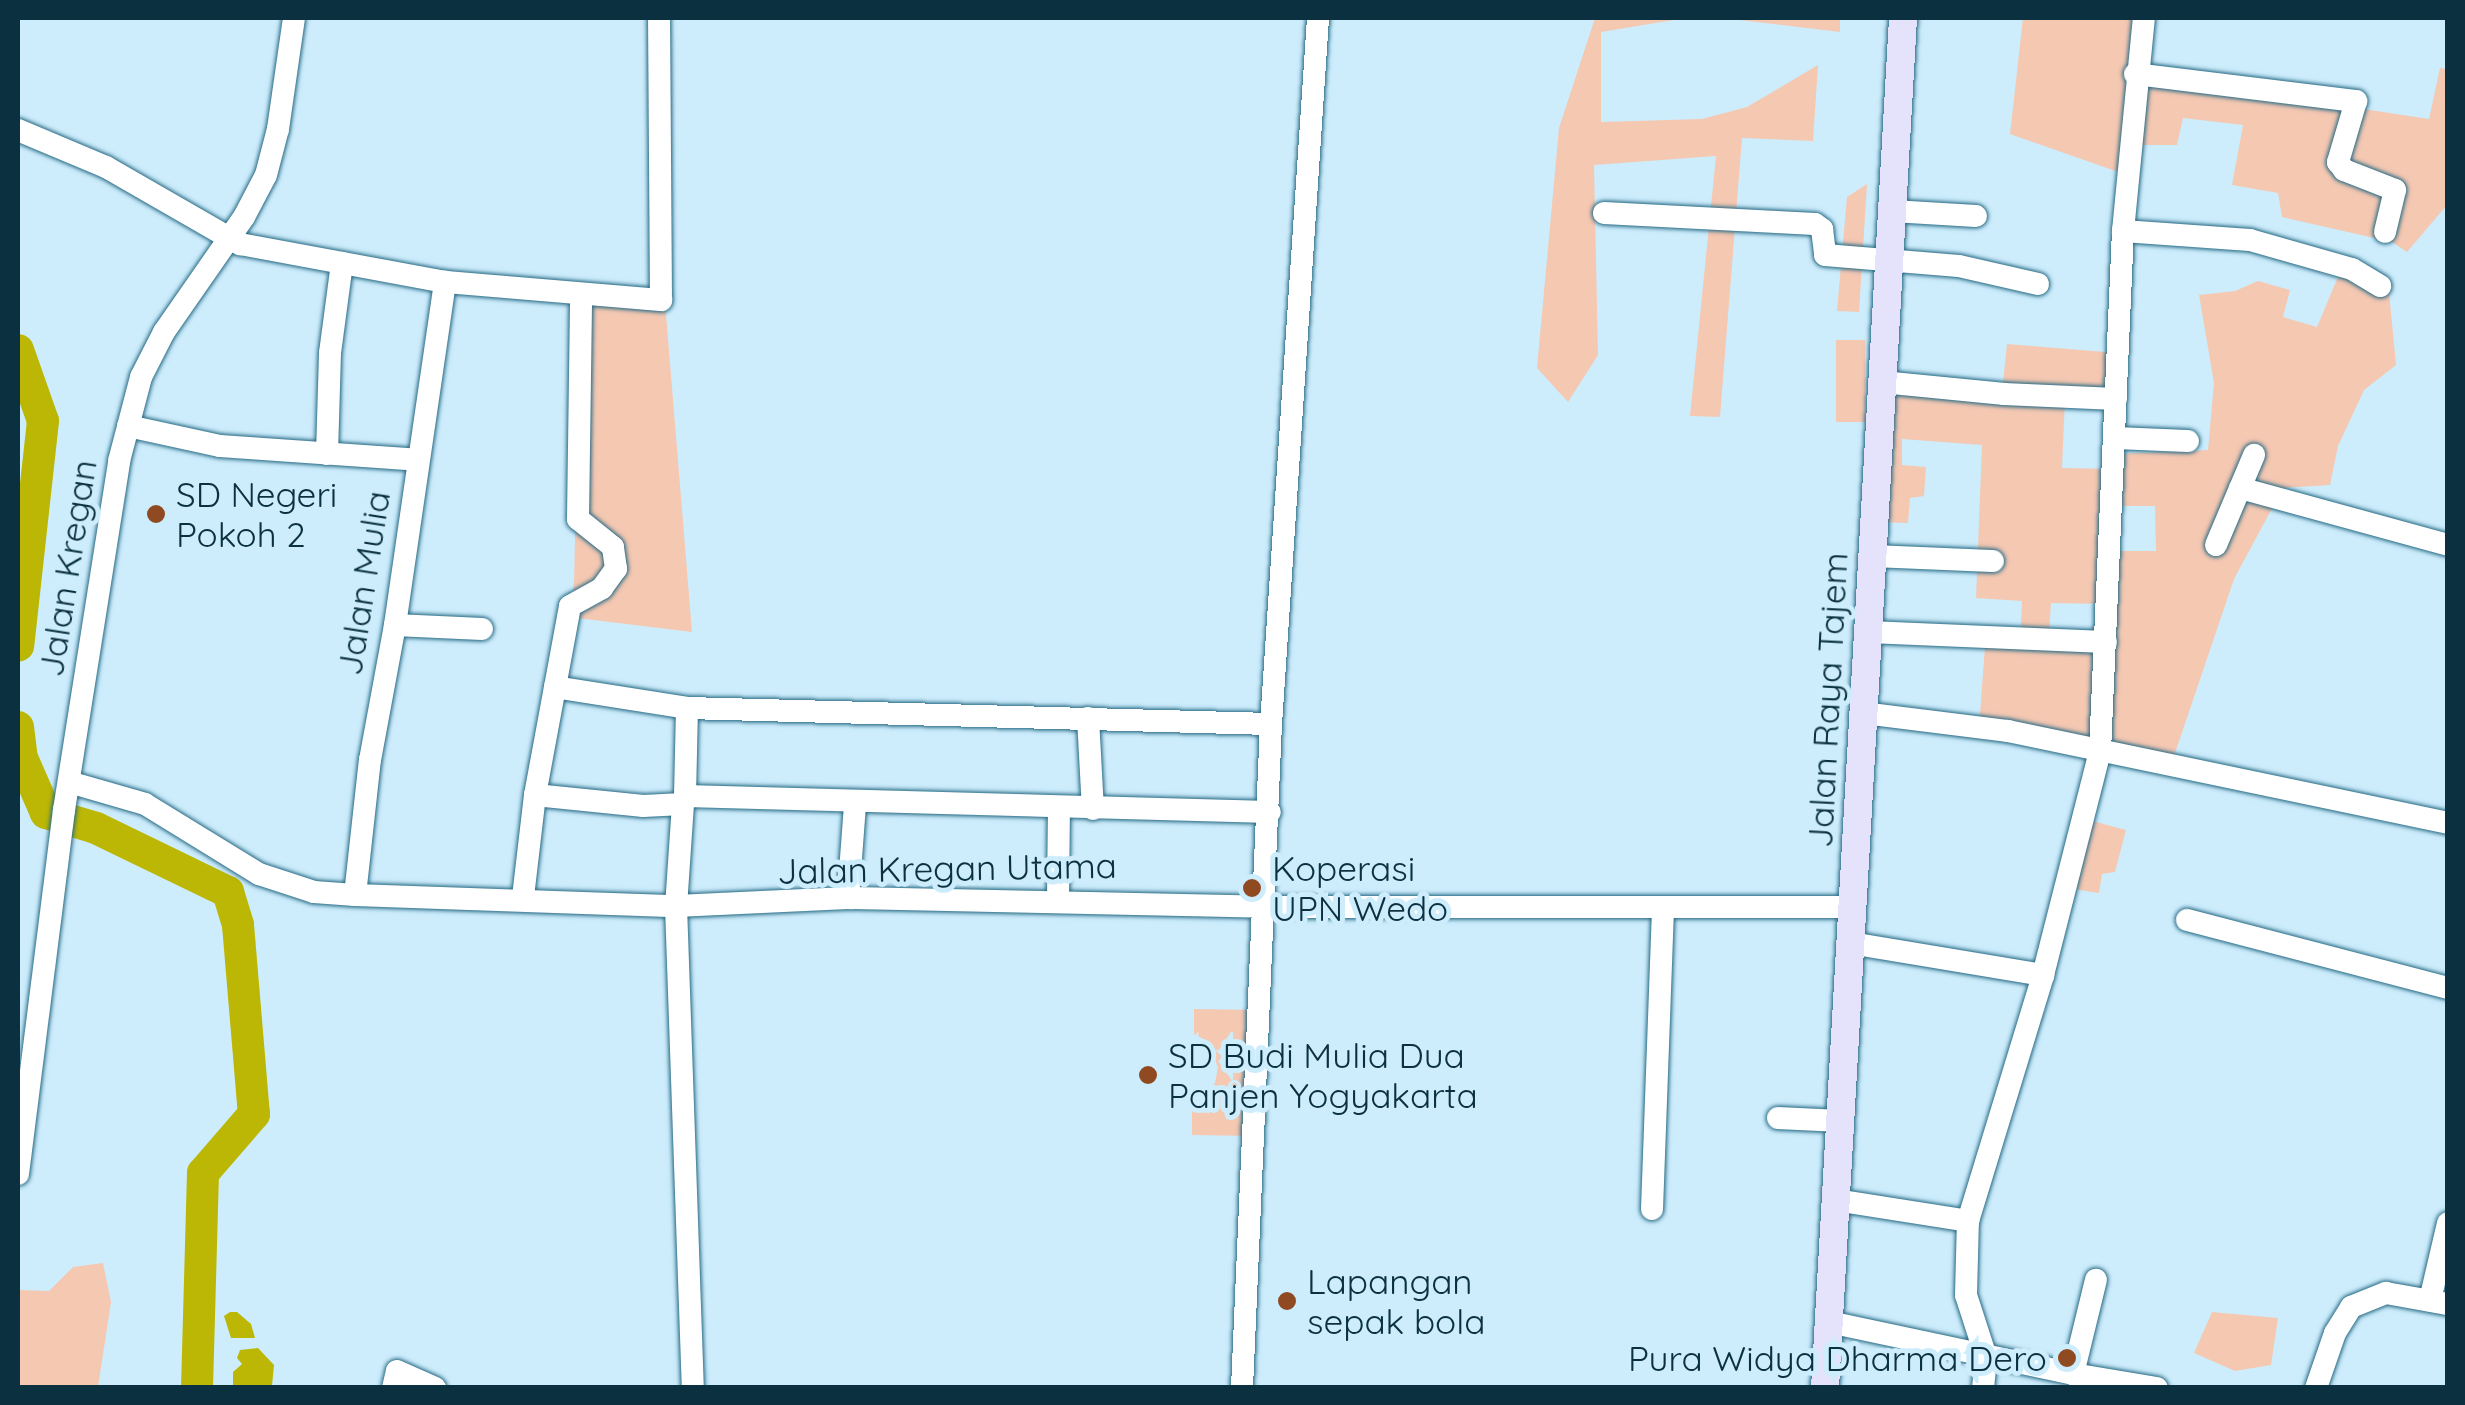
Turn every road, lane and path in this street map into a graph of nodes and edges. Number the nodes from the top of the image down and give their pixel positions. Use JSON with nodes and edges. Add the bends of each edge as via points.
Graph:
{"nodes":[{"id":1,"x":294,"y":18,"type":"edge"},
{"id":2,"x":659,"y":18,"type":"edge"},
{"id":3,"x":1318,"y":18,"type":"edge"},
{"id":4,"x":1903,"y":18,"type":"edge"},
{"id":5,"x":2144,"y":18,"type":"edge"},
{"id":6,"x":2135,"y":74,"type":"junction"},
{"id":7,"x":24,"y":132,"type":"edge"},
{"id":8,"x":1892,"y":211,"type":"junction"},
{"id":9,"x":1604,"y":213,"type":"dead end"},
{"id":10,"x":1976,"y":216,"type":"dead end"},
{"id":11,"x":2123,"y":232,"type":"junction"},
{"id":12,"x":2385,"y":232,"type":"dead end"},
{"id":13,"x":229,"y":237,"type":"junction"},
{"id":14,"x":1889,"y":258,"type":"junction"},
{"id":15,"x":342,"y":263,"type":"junction"},
{"id":16,"x":445,"y":282,"type":"junction"},
{"id":17,"x":2038,"y":284,"type":"dead end"},
{"id":18,"x":2380,"y":286,"type":"dead end"},
{"id":19,"x":581,"y":297,"type":"junction"},
{"id":20,"x":1882,"y":382,"type":"junction"},
{"id":21,"x":2116,"y":399,"type":"junction"},
{"id":22,"x":128,"y":426,"type":"junction"},
{"id":23,"x":2116,"y":438,"type":"junction"},
{"id":24,"x":2188,"y":441,"type":"dead end"},
{"id":25,"x":326,"y":454,"type":"junction"},
{"id":26,"x":2254,"y":455,"type":"dead end"},
{"id":27,"x":418,"y":460,"type":"junction"},
{"id":28,"x":2240,"y":488,"type":"junction"},
{"id":29,"x":2448,"y":545,"type":"edge"},
{"id":30,"x":2216,"y":546,"type":"dead end"},
{"id":31,"x":1872,"y":556,"type":"junction"},
{"id":32,"x":1993,"y":561,"type":"dead end"},
{"id":33,"x":395,"y":625,"type":"junction"},
{"id":34,"x":482,"y":629,"type":"dead end"},
{"id":35,"x":1868,"y":632,"type":"junction"},
{"id":36,"x":2106,"y":642,"type":"junction"},
{"id":37,"x":555,"y":686,"type":"junction"},
{"id":38,"x":687,"y":708,"type":"junction"},
{"id":39,"x":1864,"y":713,"type":"junction"},
{"id":40,"x":1088,"y":718,"type":"junction"},
{"id":41,"x":1272,"y":724,"type":"junction"},
{"id":42,"x":2100,"y":751,"type":"junction"},
{"id":43,"x":70,"y":782,"type":"junction"},
{"id":44,"x":535,"y":796,"type":"junction"},
{"id":45,"x":855,"y":804,"type":"junction"},
{"id":46,"x":1059,"y":807,"type":"junction"},
{"id":47,"x":1093,"y":808,"type":"junction"},
{"id":48,"x":1270,"y":812,"type":"junction"},
{"id":49,"x":2448,"y":823,"type":"edge"},
{"id":50,"x":355,"y":895,"type":"junction"},
{"id":51,"x":523,"y":898,"type":"junction"},
{"id":52,"x":848,"y":898,"type":"junction"},
{"id":53,"x":1058,"y":899,"type":"junction"},
{"id":54,"x":676,"y":906,"type":"junction"},
{"id":55,"x":1265,"y":907,"type":"junction"},
{"id":56,"x":1662,"y":907,"type":"junction"},
{"id":57,"x":1852,"y":908,"type":"junction"},
{"id":58,"x":2187,"y":920,"type":"dead end"},
{"id":59,"x":1850,"y":943,"type":"junction"},
{"id":60,"x":2043,"y":975,"type":"junction"},
{"id":61,"x":2448,"y":988,"type":"edge"},
{"id":62,"x":26,"y":1069,"type":"edge"},
{"id":63,"x":1778,"y":1118,"type":"dead end"},
{"id":64,"x":1840,"y":1121,"type":"junction"},
{"id":65,"x":18,"y":1174,"type":"edge"},
{"id":66,"x":1836,"y":1200,"type":"junction"},
{"id":67,"x":1652,"y":1209,"type":"dead end"},
{"id":68,"x":1968,"y":1221,"type":"junction"},
{"id":69,"x":2448,"y":1223,"type":"edge"},
{"id":70,"x":2096,"y":1280,"type":"dead end"},
{"id":71,"x":2438,"y":1302,"type":"edge"},
{"id":72,"x":1829,"y":1322,"type":"junction"},
{"id":73,"x":1986,"y":1357,"type":"junction"},
{"id":74,"x":2073,"y":1374,"type":"junction"},
{"id":75,"x":393,"y":1388,"type":"edge"},
{"id":76,"x":434,"y":1388,"type":"edge"},
{"id":77,"x":693,"y":1388,"type":"edge"},
{"id":78,"x":1242,"y":1388,"type":"edge"},
{"id":79,"x":1825,"y":1388,"type":"edge"},
{"id":80,"x":1983,"y":1388,"type":"edge"},
{"id":81,"x":2156,"y":1388,"type":"edge"},
{"id":82,"x":2316,"y":1388,"type":"edge"}],
"edges":[{"from":1,"to":13,"type":"street","name":"Jalan Kregan","via":[[266,176]]},
{"from":2,"to":19,"type":"street","via":[[663,299]]},
{"from":3,"to":41,"type":"street"},
{"from":4,"to":8,"type":"main road","name":"Jalan Raya Tajem"},
{"from":5,"to":6,"type":"street"},
{"from":6,"to":11,"type":"street"},
{"from":6,"to":12,"type":"street","via":[[2356,102],[2338,162],[2395,190]]},
{"from":7,"to":13,"type":"street","via":[[106,167]]},
{"from":8,"to":10,"type":"street"},
{"from":8,"to":14,"type":"main road","name":"Jalan Raya Tajem"},
{"from":9,"to":14,"type":"street","via":[[1816,224],[1823,255]]},
{"from":11,"to":18,"type":"street","via":[[2266,244],[2352,269]]},
{"from":11,"to":21,"type":"street"},
{"from":13,"to":15,"type":"street"},
{"from":13,"to":22,"type":"street","name":"Jalan Kregan","via":[[164,332],[141,376]]},
{"from":14,"to":17,"type":"street"},
{"from":14,"to":20,"type":"main road","name":"Jalan Raya Tajem"},
{"from":15,"to":16,"type":"street"},
{"from":15,"to":25,"type":"street"},
{"from":16,"to":19,"type":"street"},
{"from":16,"to":27,"type":"street","name":"Jalan Mulia"},
{"from":19,"to":37,"type":"street","via":[[578,519],[613,547],[616,569],[602,588],[570,606]]},
{"from":20,"to":21,"type":"street"},
{"from":20,"to":31,"type":"main road","name":"Jalan Raya Tajem"},
{"from":21,"to":23,"type":"street"},
{"from":22,"to":25,"type":"street","via":[[220,446]]},
{"from":22,"to":43,"type":"street","name":"Jalan Kregan","via":[[110,505]]},
{"from":23,"to":24,"type":"street"},
{"from":23,"to":36,"type":"street"},
{"from":25,"to":27,"type":"street"},
{"from":26,"to":28,"type":"street"},
{"from":27,"to":33,"type":"street","name":"Jalan Mulia"},
{"from":28,"to":29,"type":"street"},
{"from":28,"to":30,"type":"street"},
{"from":31,"to":32,"type":"street"},
{"from":31,"to":35,"type":"main road","name":"Jalan Raya Tajem"},
{"from":33,"to":34,"type":"street"},
{"from":33,"to":50,"type":"street","name":"Jalan Mulia"},
{"from":35,"to":36,"type":"street"},
{"from":35,"to":39,"type":"main road","name":"Jalan Raya Tajem"},
{"from":36,"to":42,"type":"street"},
{"from":37,"to":38,"type":"street"},
{"from":37,"to":44,"type":"street"},
{"from":38,"to":40,"type":"street"},
{"from":38,"to":45,"type":"street","via":[[685,796]]},
{"from":39,"to":42,"type":"street"},
{"from":39,"to":57,"type":"main road","name":"Jalan Raya Tajem"},
{"from":40,"to":41,"type":"street"},
{"from":40,"to":47,"type":"street"},
{"from":41,"to":48,"type":"street"},
{"from":42,"to":49,"type":"street"},
{"from":42,"to":60,"type":"street"},
{"from":43,"to":50,"type":"street","name":"Jalan Kregan Utama","via":[[145,804],[258,874],[314,892]]},
{"from":43,"to":62,"type":"street","name":"Jalan Kregan"},
{"from":44,"to":51,"type":"street"},
{"from":44,"to":54,"type":"street","via":[[683,804]]},
{"from":45,"to":46,"type":"street"},
{"from":45,"to":52,"type":"street"},
{"from":46,"to":47,"type":"street"},
{"from":46,"to":53,"type":"street"},
{"from":47,"to":48,"type":"street"},
{"from":48,"to":55,"type":"street"},
{"from":50,"to":51,"type":"street","name":"Jalan Kregan Utama"},
{"from":51,"to":54,"type":"street","name":"Jalan Kregan Utama"},
{"from":52,"to":53,"type":"street","name":"Jalan Kregan Utama"},
{"from":52,"to":54,"type":"street","name":"Jalan Kregan Utama"},
{"from":53,"to":55,"type":"street","name":"Jalan Kregan Utama"},
{"from":54,"to":77,"type":"street"},
{"from":55,"to":56,"type":"street","name":"Jalan Kregan Utama"},
{"from":55,"to":78,"type":"street"},
{"from":56,"to":57,"type":"street","name":"Jalan Kregan Utama"},
{"from":56,"to":67,"type":"street"},
{"from":57,"to":59,"type":"main road","name":"Jalan Raya Tajem"},
{"from":58,"to":61,"type":"street"},
{"from":59,"to":60,"type":"street"},
{"from":59,"to":64,"type":"main road","name":"Jalan Raya Tajem"},
{"from":60,"to":68,"type":"street"},
{"from":62,"to":65,"type":"street","name":"Jalan Kregan"},
{"from":63,"to":64,"type":"street"},
{"from":64,"to":66,"type":"main road","name":"Jalan Raya Tajem"},
{"from":66,"to":68,"type":"street"},
{"from":66,"to":72,"type":"main road","name":"Jalan Raya Tajem"},
{"from":68,"to":73,"type":"street","via":[[1966,1296]]},
{"from":69,"to":71,"type":"street"},
{"from":70,"to":74,"type":"street"},
{"from":71,"to":82,"type":"street","via":[[2386,1294],[2350,1307]]},
{"from":72,"to":73,"type":"street"},
{"from":72,"to":79,"type":"main road","name":"Jalan Raya Tajem"},
{"from":73,"to":74,"type":"street"},
{"from":73,"to":80,"type":"street"},
{"from":74,"to":81,"type":"street"},
{"from":75,"to":76,"type":"street","via":[[397,1371]]}]}
